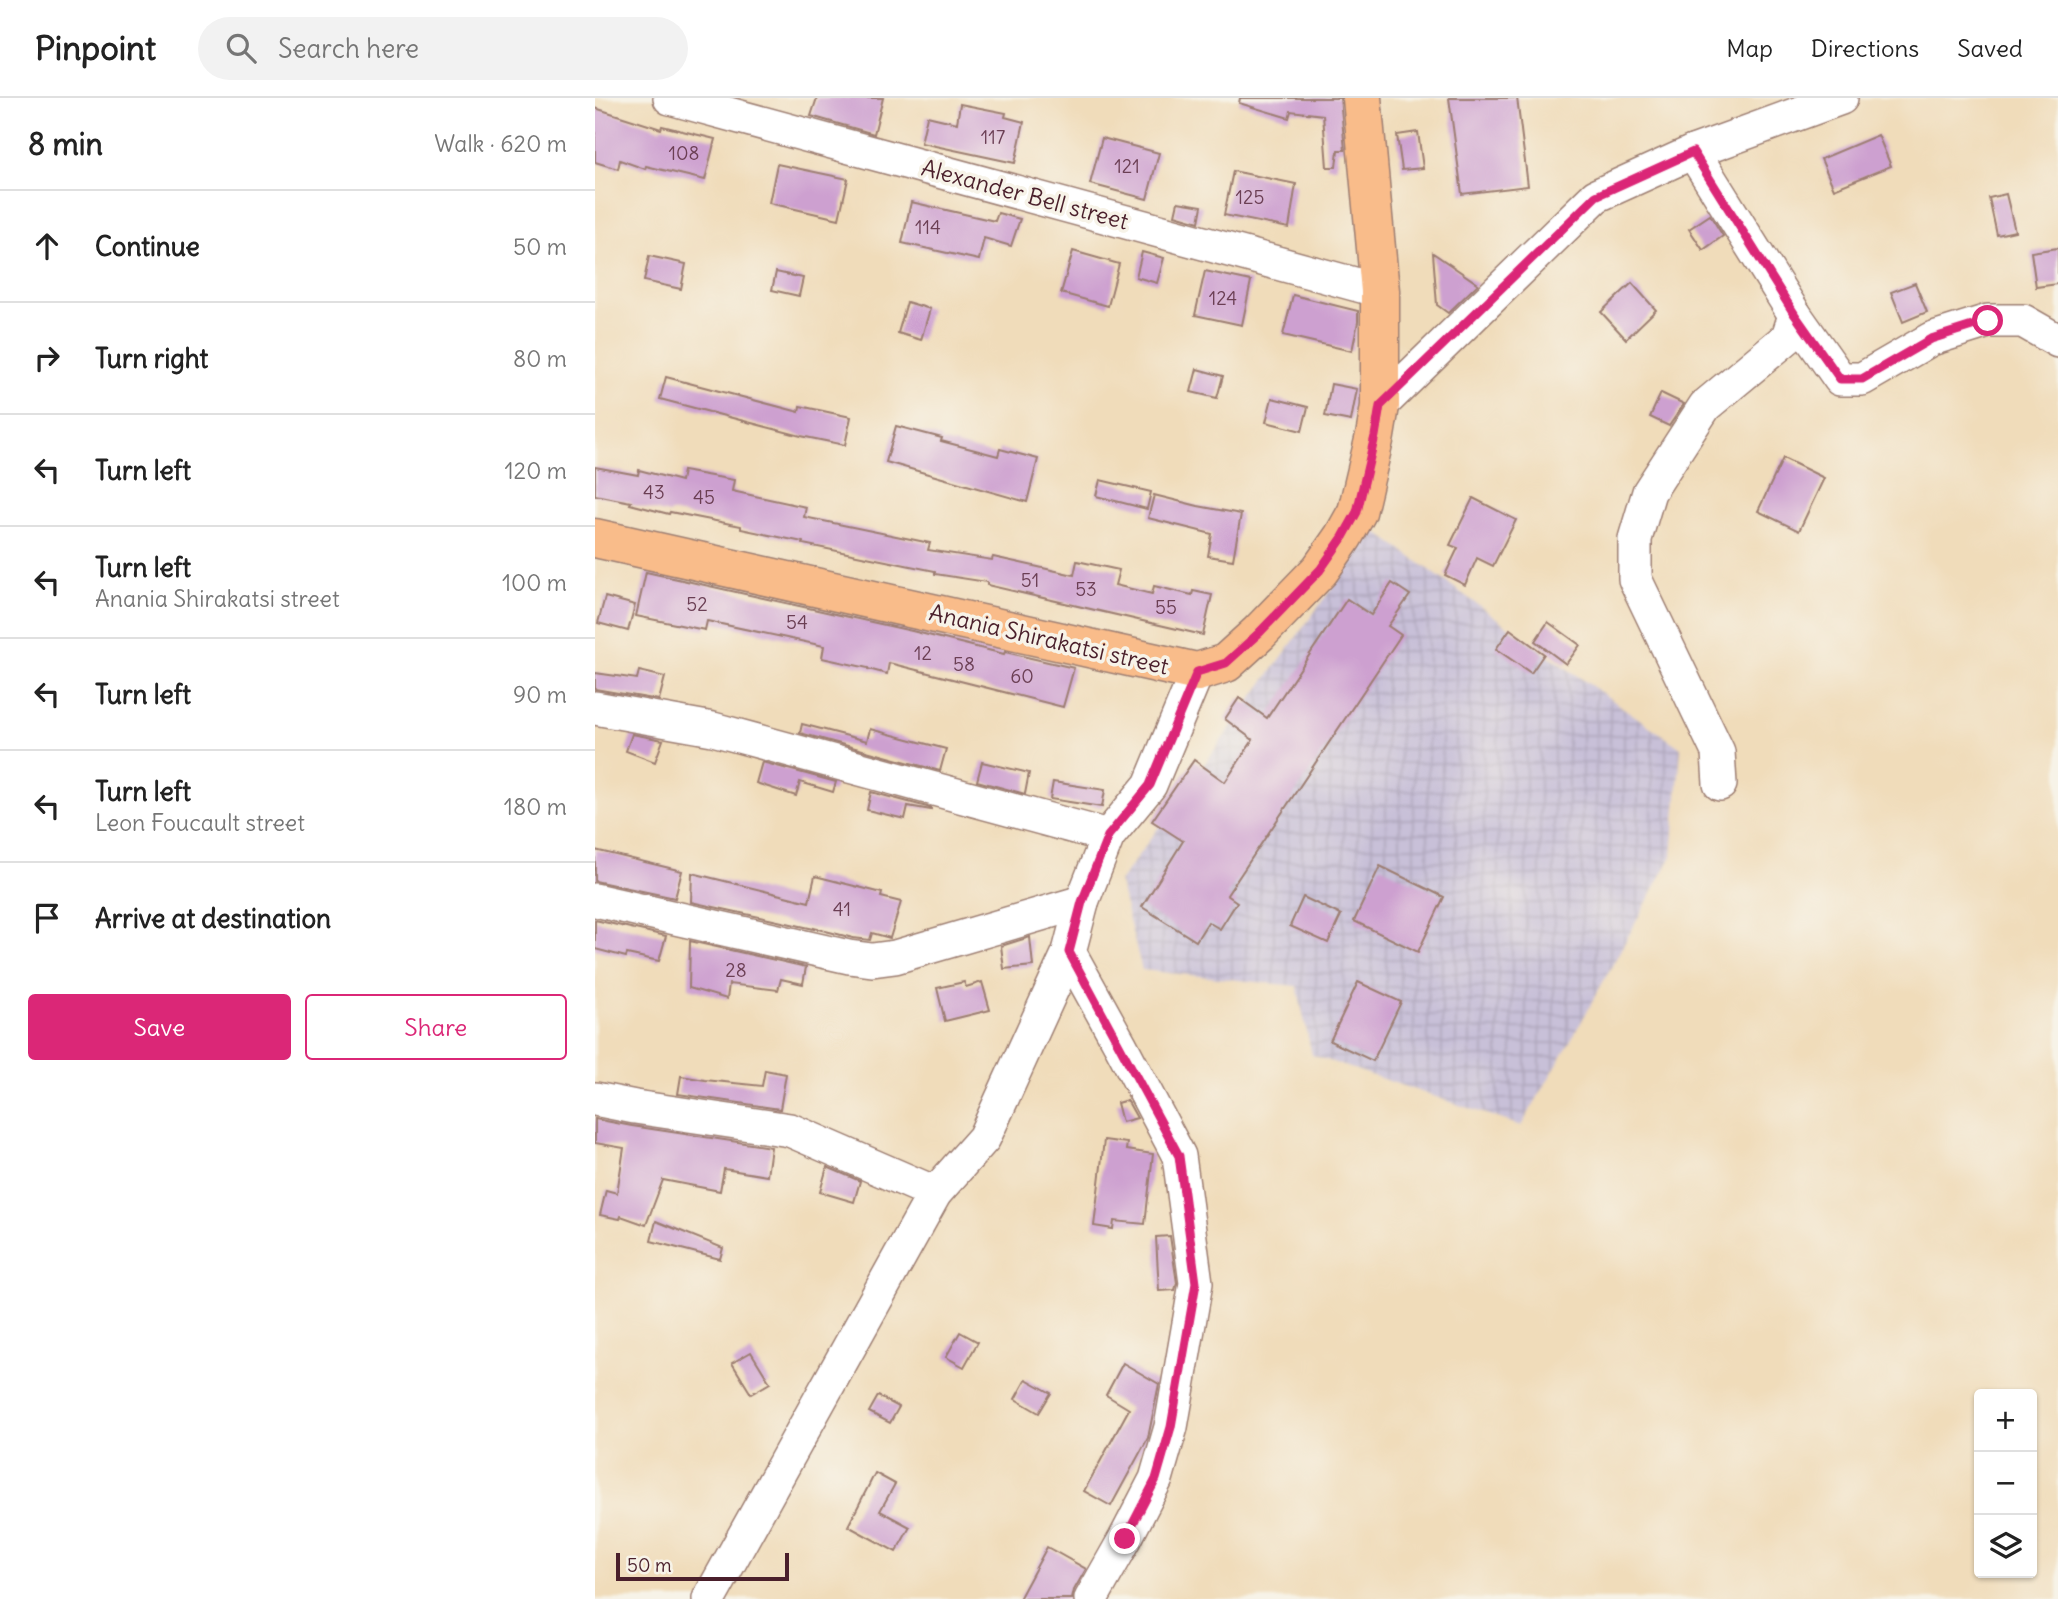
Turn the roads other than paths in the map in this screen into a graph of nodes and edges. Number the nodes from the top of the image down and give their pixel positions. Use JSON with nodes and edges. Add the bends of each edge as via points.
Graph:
{"nodes":[{"id":1,"x":670,"y":98,"type":"edge"},
{"id":2,"x":1362,"y":98,"type":"edge"},
{"id":3,"x":1841,"y":98,"type":"edge"},
{"id":4,"x":1693,"y":152,"type":"junction"},
{"id":5,"x":1380,"y":291,"type":"junction"},
{"id":6,"x":1795,"y":315,"type":"junction"},
{"id":7,"x":2058,"y":341,"type":"edge"},
{"id":8,"x":1380,"y":406,"type":"junction"},
{"id":9,"x":595,"y":538,"type":"edge"},
{"id":10,"x":1197,"y":672,"type":"junction"},
{"id":11,"x":595,"y":708,"type":"edge"},
{"id":12,"x":1720,"y":785,"type":"dead end"},
{"id":13,"x":1108,"y":836,"type":"junction"},
{"id":14,"x":595,"y":900,"type":"edge"},
{"id":15,"x":1082,"y":902,"type":"junction"},
{"id":16,"x":1069,"y":952,"type":"junction"},
{"id":17,"x":595,"y":1098,"type":"edge"},
{"id":18,"x":935,"y":1193,"type":"junction"},
{"id":19,"x":709,"y":1599,"type":"edge"},
{"id":20,"x":1091,"y":1599,"type":"edge"}],
"edges":[{"from":1,"to":5,"type":"street","name":"Alexander Bell street"},
{"from":2,"to":5,"type":"main road","name":"Anania Shirakatsi street"},
{"from":3,"to":4,"type":"street"},
{"from":4,"to":6,"type":"street"},
{"from":4,"to":8,"type":"street","via":[[1596,196]]},
{"from":5,"to":8,"type":"main road","name":"Anania Shirakatsi street"},
{"from":6,"to":7,"type":"street","via":[[1840,379],[1862,379],[1931,339],[1988,321],[2023,321]]},
{"from":6,"to":12,"type":"street","via":[[1788,337],[1705,406],[1649,492],[1635,539],[1635,579],[1717,752]]},
{"from":8,"to":10,"type":"main road","name":"Anania Shirakatsi street","via":[[1357,512],[1343,537],[1320,570],[1259,633],[1226,663]]},
{"from":9,"to":10,"type":"main road","name":"Anania Shirakatsi street"},
{"from":10,"to":13,"type":"street","via":[[1150,785]]},
{"from":11,"to":13,"type":"street","via":[[713,729]]},
{"from":13,"to":15,"type":"street"},
{"from":14,"to":15,"type":"street","via":[[872,960]]},
{"from":15,"to":16,"type":"street"},
{"from":16,"to":18,"type":"street","via":[[984,1138]]},
{"from":16,"to":20,"type":"street","via":[[1179,1156],[1196,1283],[1171,1427],[1156,1479]]},
{"from":17,"to":18,"type":"street","via":[[790,1130]]},
{"from":18,"to":19,"type":"street"}]}
